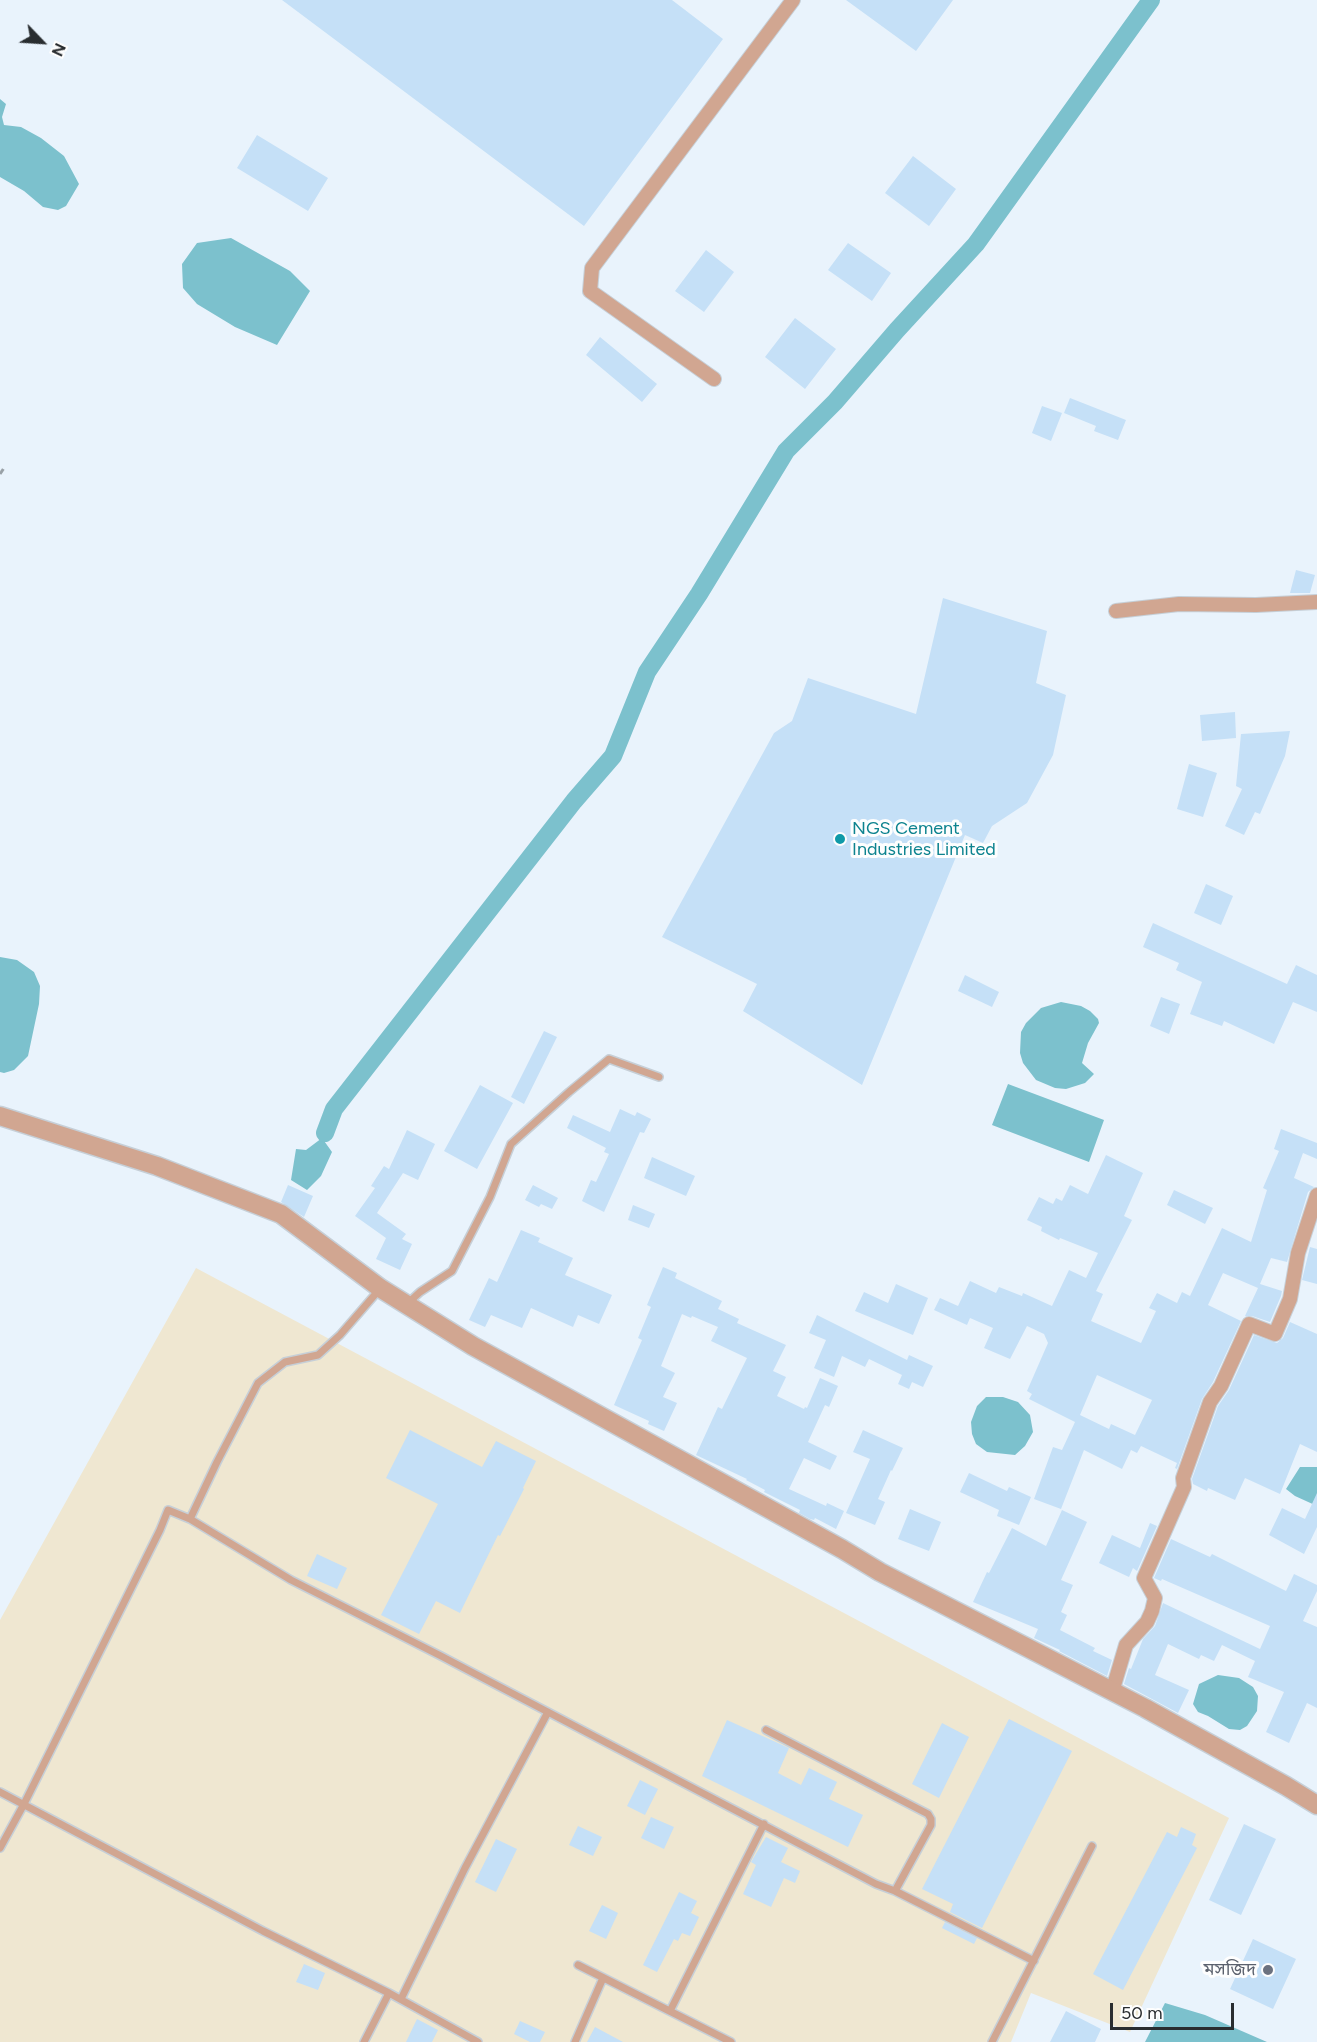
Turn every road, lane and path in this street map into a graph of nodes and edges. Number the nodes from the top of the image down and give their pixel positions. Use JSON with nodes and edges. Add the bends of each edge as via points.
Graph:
{"nodes":[{"id":1,"x":793,"y":0,"type":"edge"},
{"id":2,"x":714,"y":379,"type":"dead end"},
{"id":3,"x":4,"y":468,"type":"dead end"},
{"id":4,"x":0,"y":474,"type":"edge"},
{"id":5,"x":1317,"y":602,"type":"edge"},
{"id":6,"x":1116,"y":611,"type":"dead end"},
{"id":7,"x":659,"y":1077,"type":"dead end"},
{"id":8,"x":0,"y":1116,"type":"edge"},
{"id":9,"x":1317,"y":1195,"type":"edge"},
{"id":10,"x":380,"y":1288,"type":"junction"},
{"id":11,"x":407,"y":1304,"type":"junction"},
{"id":12,"x":190,"y":1519,"type":"junction"},
{"id":13,"x":1112,"y":1692,"type":"junction"},
{"id":14,"x":548,"y":1712,"type":"junction"},
{"id":15,"x":766,"y":1730,"type":"dead end"},
{"id":16,"x":0,"y":1792,"type":"edge"},
{"id":17,"x":24,"y":1804,"type":"junction"},
{"id":18,"x":1317,"y":1805,"type":"edge"},
{"id":19,"x":764,"y":1824,"type":"junction"},
{"id":20,"x":1092,"y":1846,"type":"dead end"},
{"id":21,"x":0,"y":1848,"type":"edge"},
{"id":22,"x":895,"y":1891,"type":"junction"},
{"id":23,"x":1034,"y":1960,"type":"junction"},
{"id":24,"x":578,"y":1965,"type":"dead end"},
{"id":25,"x":603,"y":1978,"type":"junction"},
{"id":26,"x":389,"y":1993,"type":"junction"},
{"id":27,"x":401,"y":1999,"type":"junction"},
{"id":28,"x":670,"y":2011,"type":"junction"},
{"id":29,"x":364,"y":2042,"type":"edge"},
{"id":30,"x":478,"y":2042,"type":"edge"},
{"id":31,"x":575,"y":2042,"type":"edge"},
{"id":32,"x":731,"y":2042,"type":"edge"},
{"id":33,"x":992,"y":2042,"type":"edge"}],
"edges":[{"from":1,"to":2,"type":"street","via":[[592,268],[590,291]]},
{"from":3,"to":4,"type":"path"},
{"from":5,"to":6,"type":"street","via":[[1179,604]]},
{"from":7,"to":11,"type":"lane","via":[[609,1059],[511,1144],[490,1197],[452,1270]]},
{"from":8,"to":10,"type":"street","via":[[158,1166],[281,1215]]},
{"from":9,"to":13,"type":"street","via":[[1298,1253],[1290,1299],[1275,1334],[1249,1324],[1210,1402],[1183,1478],[1184,1487],[1144,1578],[1155,1599],[1152,1611],[1126,1645]]},
{"from":10,"to":11,"type":"street"},
{"from":10,"to":12,"type":"lane","via":[[318,1355],[285,1362],[258,1383]]},
{"from":11,"to":13,"type":"street","via":[[473,1346],[880,1572]]},
{"from":12,"to":14,"type":"lane","via":[[291,1580]]},
{"from":12,"to":17,"type":"lane","via":[[168,1510]]},
{"from":13,"to":18,"type":"street"},
{"from":14,"to":19,"type":"lane"},
{"from":14,"to":27,"type":"lane"},
{"from":15,"to":22,"type":"lane","via":[[928,1814],[931,1825]]},
{"from":16,"to":17,"type":"lane"},
{"from":17,"to":21,"type":"lane"},
{"from":17,"to":26,"type":"lane"},
{"from":19,"to":22,"type":"lane"},
{"from":19,"to":28,"type":"lane"},
{"from":20,"to":23,"type":"lane"},
{"from":22,"to":23,"type":"lane"},
{"from":23,"to":33,"type":"lane"},
{"from":24,"to":25,"type":"lane"},
{"from":25,"to":28,"type":"lane"},
{"from":25,"to":31,"type":"lane"},
{"from":26,"to":27,"type":"lane"},
{"from":26,"to":29,"type":"lane"},
{"from":27,"to":30,"type":"lane"},
{"from":28,"to":32,"type":"lane"}]}
